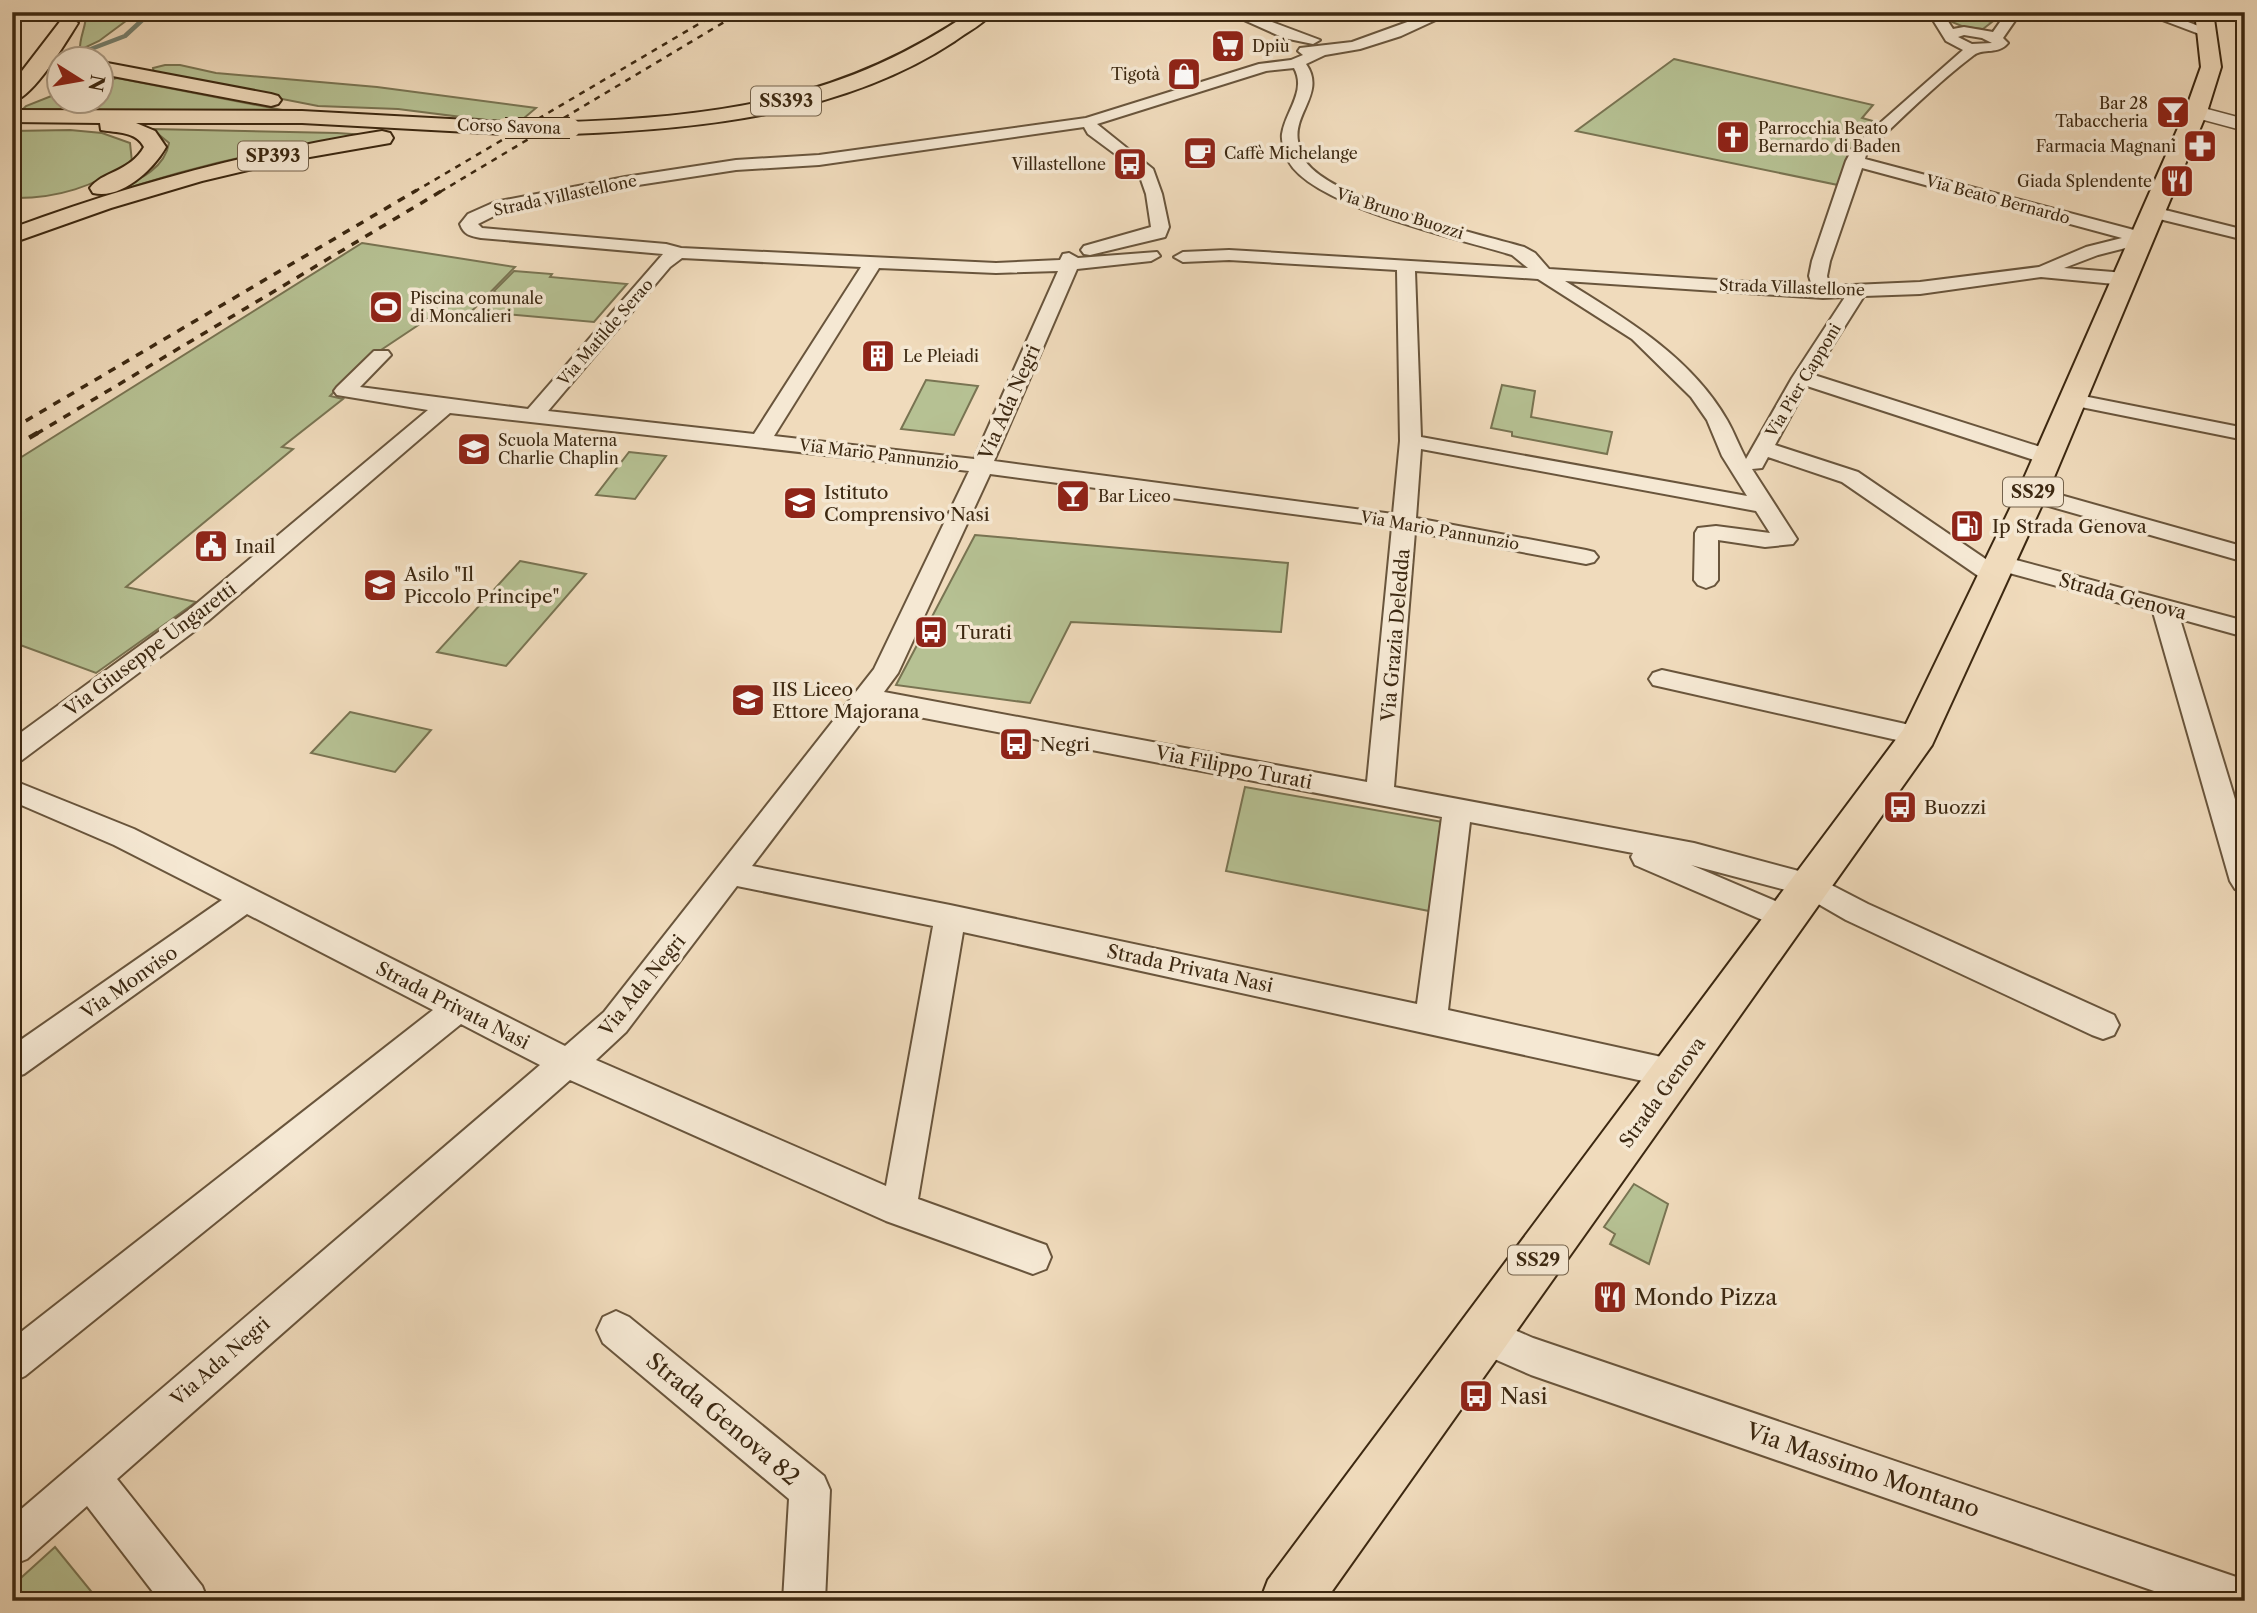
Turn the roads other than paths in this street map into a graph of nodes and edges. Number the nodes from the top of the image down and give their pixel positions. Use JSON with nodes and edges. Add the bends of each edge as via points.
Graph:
{"nodes":[{"id":1,"x":984,"y":12,"type":"edge"},
{"id":2,"x":1232,"y":12,"type":"edge"},
{"id":3,"x":1446,"y":12,"type":"edge"},
{"id":4,"x":2014,"y":12,"type":"edge"},
{"id":5,"x":2148,"y":12,"type":"edge"},
{"id":6,"x":1938,"y":17,"type":"edge"},
{"id":7,"x":69,"y":18,"type":"edge"},
{"id":8,"x":2206,"y":22,"type":"edge"},
{"id":9,"x":1977,"y":40,"type":"junction"},
{"id":10,"x":68,"y":46,"type":"edge"},
{"id":11,"x":1320,"y":46,"type":"junction"},
{"id":12,"x":1289,"y":57,"type":"junction"},
{"id":13,"x":116,"y":71,"type":"edge"},
{"id":14,"x":12,"y":96,"type":"edge"},
{"id":15,"x":2196,"y":111,"type":"junction"},
{"id":16,"x":12,"y":116,"type":"edge"},
{"id":17,"x":54,"y":120,"type":"junction"},
{"id":18,"x":1088,"y":122,"type":"junction"},
{"id":19,"x":12,"y":124,"type":"edge"},
{"id":20,"x":97,"y":124,"type":"junction"},
{"id":21,"x":2245,"y":125,"type":"edge"},
{"id":22,"x":458,"y":128,"type":"junction"},
{"id":23,"x":497,"y":128,"type":"joint"},
{"id":24,"x":1854,"y":161,"type":"junction"},
{"id":25,"x":27,"y":206,"type":"dead end"},
{"id":26,"x":2154,"y":212,"type":"junction"},
{"id":27,"x":1175,"y":233,"type":"junction"},
{"id":28,"x":2245,"y":235,"type":"edge"},
{"id":29,"x":12,"y":236,"type":"edge"},
{"id":30,"x":2143,"y":238,"type":"junction"},
{"id":31,"x":2092,"y":251,"type":"junction"},
{"id":32,"x":681,"y":253,"type":"junction"},
{"id":33,"x":1151,"y":256,"type":"junction"},
{"id":34,"x":1183,"y":257,"type":"junction"},
{"id":35,"x":1321,"y":260,"type":"junction"},
{"id":36,"x":874,"y":261,"type":"junction"},
{"id":37,"x":1070,"y":261,"type":"junction"},
{"id":38,"x":1406,"y":266,"type":"junction"},
{"id":39,"x":2041,"y":272,"type":"junction"},
{"id":40,"x":1543,"y":274,"type":"junction"},
{"id":41,"x":2073,"y":274,"type":"junction"},
{"id":42,"x":2124,"y":283,"type":"junction"},
{"id":43,"x":1823,"y":292,"type":"junction"},
{"id":44,"x":1857,"y":292,"type":"junction"},
{"id":45,"x":381,"y":355,"type":"dead end"},
{"id":46,"x":1802,"y":378,"type":"junction"},
{"id":47,"x":2073,"y":400,"type":"junction"},
{"id":48,"x":445,"y":406,"type":"junction"},
{"id":49,"x":534,"y":415,"type":"junction"},
{"id":50,"x":2245,"y":434,"type":"edge"},
{"id":51,"x":760,"y":441,"type":"junction"},
{"id":52,"x":1411,"y":441,"type":"junction"},
{"id":53,"x":1762,"y":448,"type":"junction"},
{"id":54,"x":2048,"y":457,"type":"junction"},
{"id":55,"x":981,"y":466,"type":"junction"},
{"id":56,"x":1751,"y":469,"type":"dead end"},
{"id":57,"x":2032,"y":494,"type":"junction"},
{"id":58,"x":1764,"y":506,"type":"junction"},
{"id":59,"x":1406,"y":522,"type":"junction"},
{"id":60,"x":2245,"y":555,"type":"edge"},
{"id":61,"x":1586,"y":557,"type":"dead end"},
{"id":62,"x":1998,"y":570,"type":"junction"},
{"id":63,"x":1706,"y":580,"type":"dead end"},
{"id":64,"x":2164,"y":607,"type":"junction"},
{"id":65,"x":2245,"y":629,"type":"edge"},
{"id":66,"x":1662,"y":680,"type":"dead end"},
{"id":67,"x":867,"y":698,"type":"junction"},
{"id":68,"x":1919,"y":736,"type":"junction"},
{"id":69,"x":12,"y":753,"type":"edge"},
{"id":70,"x":12,"y":790,"type":"edge"},
{"id":71,"x":1380,"y":794,"type":"junction"},
{"id":72,"x":1457,"y":809,"type":"junction"},
{"id":73,"x":1601,"y":838,"type":"junction"},
{"id":74,"x":732,"y":874,"type":"junction"},
{"id":75,"x":2245,"y":881,"type":"edge"},
{"id":76,"x":246,"y":900,"type":"junction"},
{"id":77,"x":1799,"y":902,"type":"junction"},
{"id":78,"x":950,"y":917,"type":"junction"},
{"id":79,"x":458,"y":1008,"type":"junction"},
{"id":80,"x":1431,"y":1020,"type":"junction"},
{"id":81,"x":2103,"y":1026,"type":"dead end"},
{"id":82,"x":567,"y":1063,"type":"junction"},
{"id":83,"x":12,"y":1064,"type":"edge"},
{"id":84,"x":1675,"y":1073,"type":"junction"},
{"id":85,"x":900,"y":1209,"type":"junction"},
{"id":86,"x":1033,"y":1257,"type":"dead end"},
{"id":87,"x":616,"y":1330,"type":"dead end"},
{"id":88,"x":1482,"y":1335,"type":"junction"},
{"id":89,"x":12,"y":1363,"type":"edge"},
{"id":90,"x":89,"y":1476,"type":"junction"},
{"id":91,"x":12,"y":1544,"type":"edge"},
{"id":92,"x":187,"y":1601,"type":"edge"},
{"id":93,"x":804,"y":1601,"type":"edge"},
{"id":94,"x":1289,"y":1601,"type":"edge"},
{"id":95,"x":2245,"y":1601,"type":"edge"}],
"edges":[{"from":1,"to":23,"type":"main road","name":"Corso Savona","number":"SS393","bridge":true,"via":[[921,52],[842,86],[772,104],[688,120]]},
{"from":2,"to":11,"type":"street","name":"Via Bruno Buozzi"},
{"from":2,"to":12,"type":"street","name":"Via Bruno Buozzi"},
{"from":3,"to":11,"type":"street","via":[[1407,29]]},
{"from":4,"to":9,"type":"street","via":[[1998,33],[2001,43],[1996,47]]},
{"from":5,"to":8,"type":"street"},
{"from":6,"to":9,"type":"street","via":[[1943,29]]},
{"from":7,"to":10,"type":"main road"},
{"from":7,"to":14,"type":"main road","via":[[31,76]]},
{"from":8,"to":15,"type":"main road","name":"Strada Genova","via":[[2211,67]]},
{"from":9,"to":24,"type":"street","via":[[1874,135]]},
{"from":11,"to":12,"type":"street"},
{"from":12,"to":18,"type":"street"},
{"from":12,"to":40,"type":"street","name":"Via Bruno Buozzi","via":[[1304,85],[1289,143],[1305,173],[1352,200],[1518,250]]},
{"from":13,"to":22,"type":"main road","via":[[295,104],[430,117]]},
{"from":15,"to":21,"type":"street"},
{"from":15,"to":26,"type":"main road","name":"Strada Genova","number":"SS29"},
{"from":16,"to":17,"type":"main road","name":"Corso Savona"},
{"from":17,"to":19,"type":"main road","name":"Corso Savona"},
{"from":17,"to":20,"type":"main road","name":"Corso Savona"},
{"from":17,"to":22,"type":"main road","name":"Corso Savona","via":[[302,117]]},
{"from":18,"to":27,"type":"street","via":[[1145,169],[1160,227]]},
{"from":18,"to":32,"type":"street","name":"Strada Villastellone","via":[[625,182],[501,206],[470,224],[471,230],[481,233]]},
{"from":20,"to":22,"type":"main road","name":"Corso Savona"},
{"from":20,"to":25,"type":"main road","via":[[141,130],[152,138],[155,148],[137,170],[96,190]]},
{"from":22,"to":23,"type":"main road","number":"SP393"},
{"from":22,"to":29,"type":"main road","number":"SP393","via":[[261,158],[96,205]]},
{"from":24,"to":30,"type":"street","name":"Via Beato Bernardo"},
{"from":24,"to":43,"type":"street","via":[[1818,276]]},
{"from":26,"to":28,"type":"street"},
{"from":26,"to":30,"type":"main road","name":"Strada Genova","number":"SS29"},
{"from":27,"to":33,"type":"street","via":[[1142,239],[1142,251]]},
{"from":27,"to":34,"type":"street","via":[[1195,248]]},
{"from":27,"to":35,"type":"street","name":"Strada Villastellone"},
{"from":27,"to":37,"type":"street","name":"Strada Villastellone","via":[[1116,241]]},
{"from":30,"to":31,"type":"street","name":"Strada Villastellone"},
{"from":30,"to":42,"type":"main road","name":"Strada Genova","number":"SS29"},
{"from":31,"to":39,"type":"street","name":"Strada Villastellone"},
{"from":31,"to":42,"type":"street","via":[[2112,254]]},
{"from":32,"to":36,"type":"street","name":"Strada Villastellone"},
{"from":32,"to":49,"type":"street","name":"Via Matilde Serao","via":[[664,263]]},
{"from":33,"to":34,"type":"street","name":"Strada Villastellone"},
{"from":33,"to":37,"type":"street","name":"Strada Villastellone"},
{"from":34,"to":35,"type":"street","name":"Strada Villastellone"},
{"from":35,"to":38,"type":"street","name":"Strada Villastellone"},
{"from":36,"to":37,"type":"street","name":"Strada Villastellone","via":[[1034,268]]},
{"from":36,"to":51,"type":"street"},
{"from":37,"to":55,"type":"street","name":"Via Ada Negri"},
{"from":38,"to":40,"type":"street","name":"Strada Villastellone"},
{"from":38,"to":52,"type":"street","name":"Via Grazia Deledda"},
{"from":39,"to":41,"type":"street","name":"Strada Villastellone"},
{"from":39,"to":44,"type":"street","name":"Strada Villastellone"},
{"from":40,"to":43,"type":"street","name":"Strada Villastellone"},
{"from":40,"to":58,"type":"street","name":"Strada Villastellone","via":[[1639,335],[1698,393]]},
{"from":41,"to":42,"type":"street","name":"Strada Villastellone"},
{"from":41,"to":42,"type":"street","name":"Strada Villastellone","via":[[2101,287]]},
{"from":42,"to":47,"type":"main road","name":"Strada Genova","number":"SS29"},
{"from":43,"to":44,"type":"street","name":"Strada Villastellone"},
{"from":44,"to":46,"type":"street","name":"Via Pier Capponi"},
{"from":45,"to":48,"type":"street","name":"Via Mario Pannunzio","via":[[344,391]]},
{"from":46,"to":53,"type":"street","name":"Via Pier Capponi"},
{"from":46,"to":54,"type":"street"},
{"from":47,"to":50,"type":"street"},
{"from":47,"to":54,"type":"main road","name":"Strada Genova","number":"SS29"},
{"from":48,"to":49,"type":"street","name":"Via Mario Pannunzio"},
{"from":48,"to":69,"type":"street","name":"Via Giuseppe Ungaretti","via":[[199,615]]},
{"from":49,"to":51,"type":"street","name":"Via Mario Pannunzio"},
{"from":51,"to":55,"type":"street","name":"Via Mario Pannunzio"},
{"from":52,"to":58,"type":"street"},
{"from":52,"to":59,"type":"street","name":"Via Grazia Deledda"},
{"from":53,"to":56,"type":"street","name":"Via Pier Capponi"},
{"from":53,"to":62,"type":"street","via":[[1850,477]]},
{"from":54,"to":57,"type":"main road","name":"Strada Genova","number":"SS29"},
{"from":55,"to":59,"type":"street","name":"Via Mario Pannunzio"},
{"from":55,"to":67,"type":"street","name":"Via Ada Negri","via":[[885,673]]},
{"from":57,"to":60,"type":"street"},
{"from":57,"to":62,"type":"main road","name":"Strada Genova","number":"SS29"},
{"from":58,"to":63,"type":"street","name":"Strada Villastellone","via":[[1785,539],[1770,542],[1718,531],[1706,533]]},
{"from":59,"to":61,"type":"street","name":"Via Mario Pannunzio"},
{"from":59,"to":71,"type":"street","name":"Via Grazia Deledda"},
{"from":62,"to":64,"type":"street","name":"Strada Genova"},
{"from":62,"to":68,"type":"main road","name":"Strada Genova","number":"SS29"},
{"from":64,"to":65,"type":"street","name":"Strada Genova"},
{"from":64,"to":75,"type":"street"},
{"from":66,"to":68,"type":"street"},
{"from":67,"to":71,"type":"street","name":"Via Filippo Turati"},
{"from":67,"to":74,"type":"street","name":"Via Ada Negri"},
{"from":68,"to":77,"type":"main road","name":"Strada Genova","number":"SS29"},
{"from":70,"to":76,"type":"street","name":"Strada Privata Nasi","via":[[124,837]]},
{"from":71,"to":72,"type":"street","name":"Via Filippo Turati"},
{"from":72,"to":73,"type":"street","name":"Via Filippo Turati"},
{"from":72,"to":80,"type":"street"},
{"from":73,"to":77,"type":"street","name":"Via Filippo Turati"},
{"from":73,"to":77,"type":"street","name":"Via Filippo Turati","via":[[1694,854]]},
{"from":74,"to":78,"type":"street","name":"Strada Privata Nasi"},
{"from":74,"to":82,"type":"street","name":"Via Ada Negri","via":[[615,1021]]},
{"from":76,"to":79,"type":"street","name":"Strada Privata Nasi"},
{"from":76,"to":83,"type":"street","name":"Via Monviso"},
{"from":77,"to":81,"type":"street","via":[[1857,912]]},
{"from":77,"to":84,"type":"main road","name":"Strada Genova","number":"SS29"},
{"from":78,"to":80,"type":"street","name":"Strada Privata Nasi"},
{"from":78,"to":85,"type":"street"},
{"from":79,"to":82,"type":"street","name":"Strada Privata Nasi"},
{"from":79,"to":89,"type":"street"},
{"from":80,"to":84,"type":"street","name":"Strada Privata Nasi"},
{"from":82,"to":85,"type":"street","name":"Strada Privata Nasi"},
{"from":82,"to":90,"type":"street","name":"Via Ada Negri"},
{"from":84,"to":88,"type":"main road","name":"Strada Genova","number":"SS29"},
{"from":85,"to":86,"type":"street","name":"Strada Privata Nasi"},
{"from":87,"to":93,"type":"street","name":"Strada Genova 82","via":[[810,1490]]},
{"from":88,"to":94,"type":"main road","name":"Strada Genova","number":"SS29"},
{"from":88,"to":95,"type":"street","name":"Via Massimo Montano","via":[[1531,1356]]},
{"from":90,"to":91,"type":"street","name":"Via Ada Negri"},
{"from":90,"to":92,"type":"street"}]}
